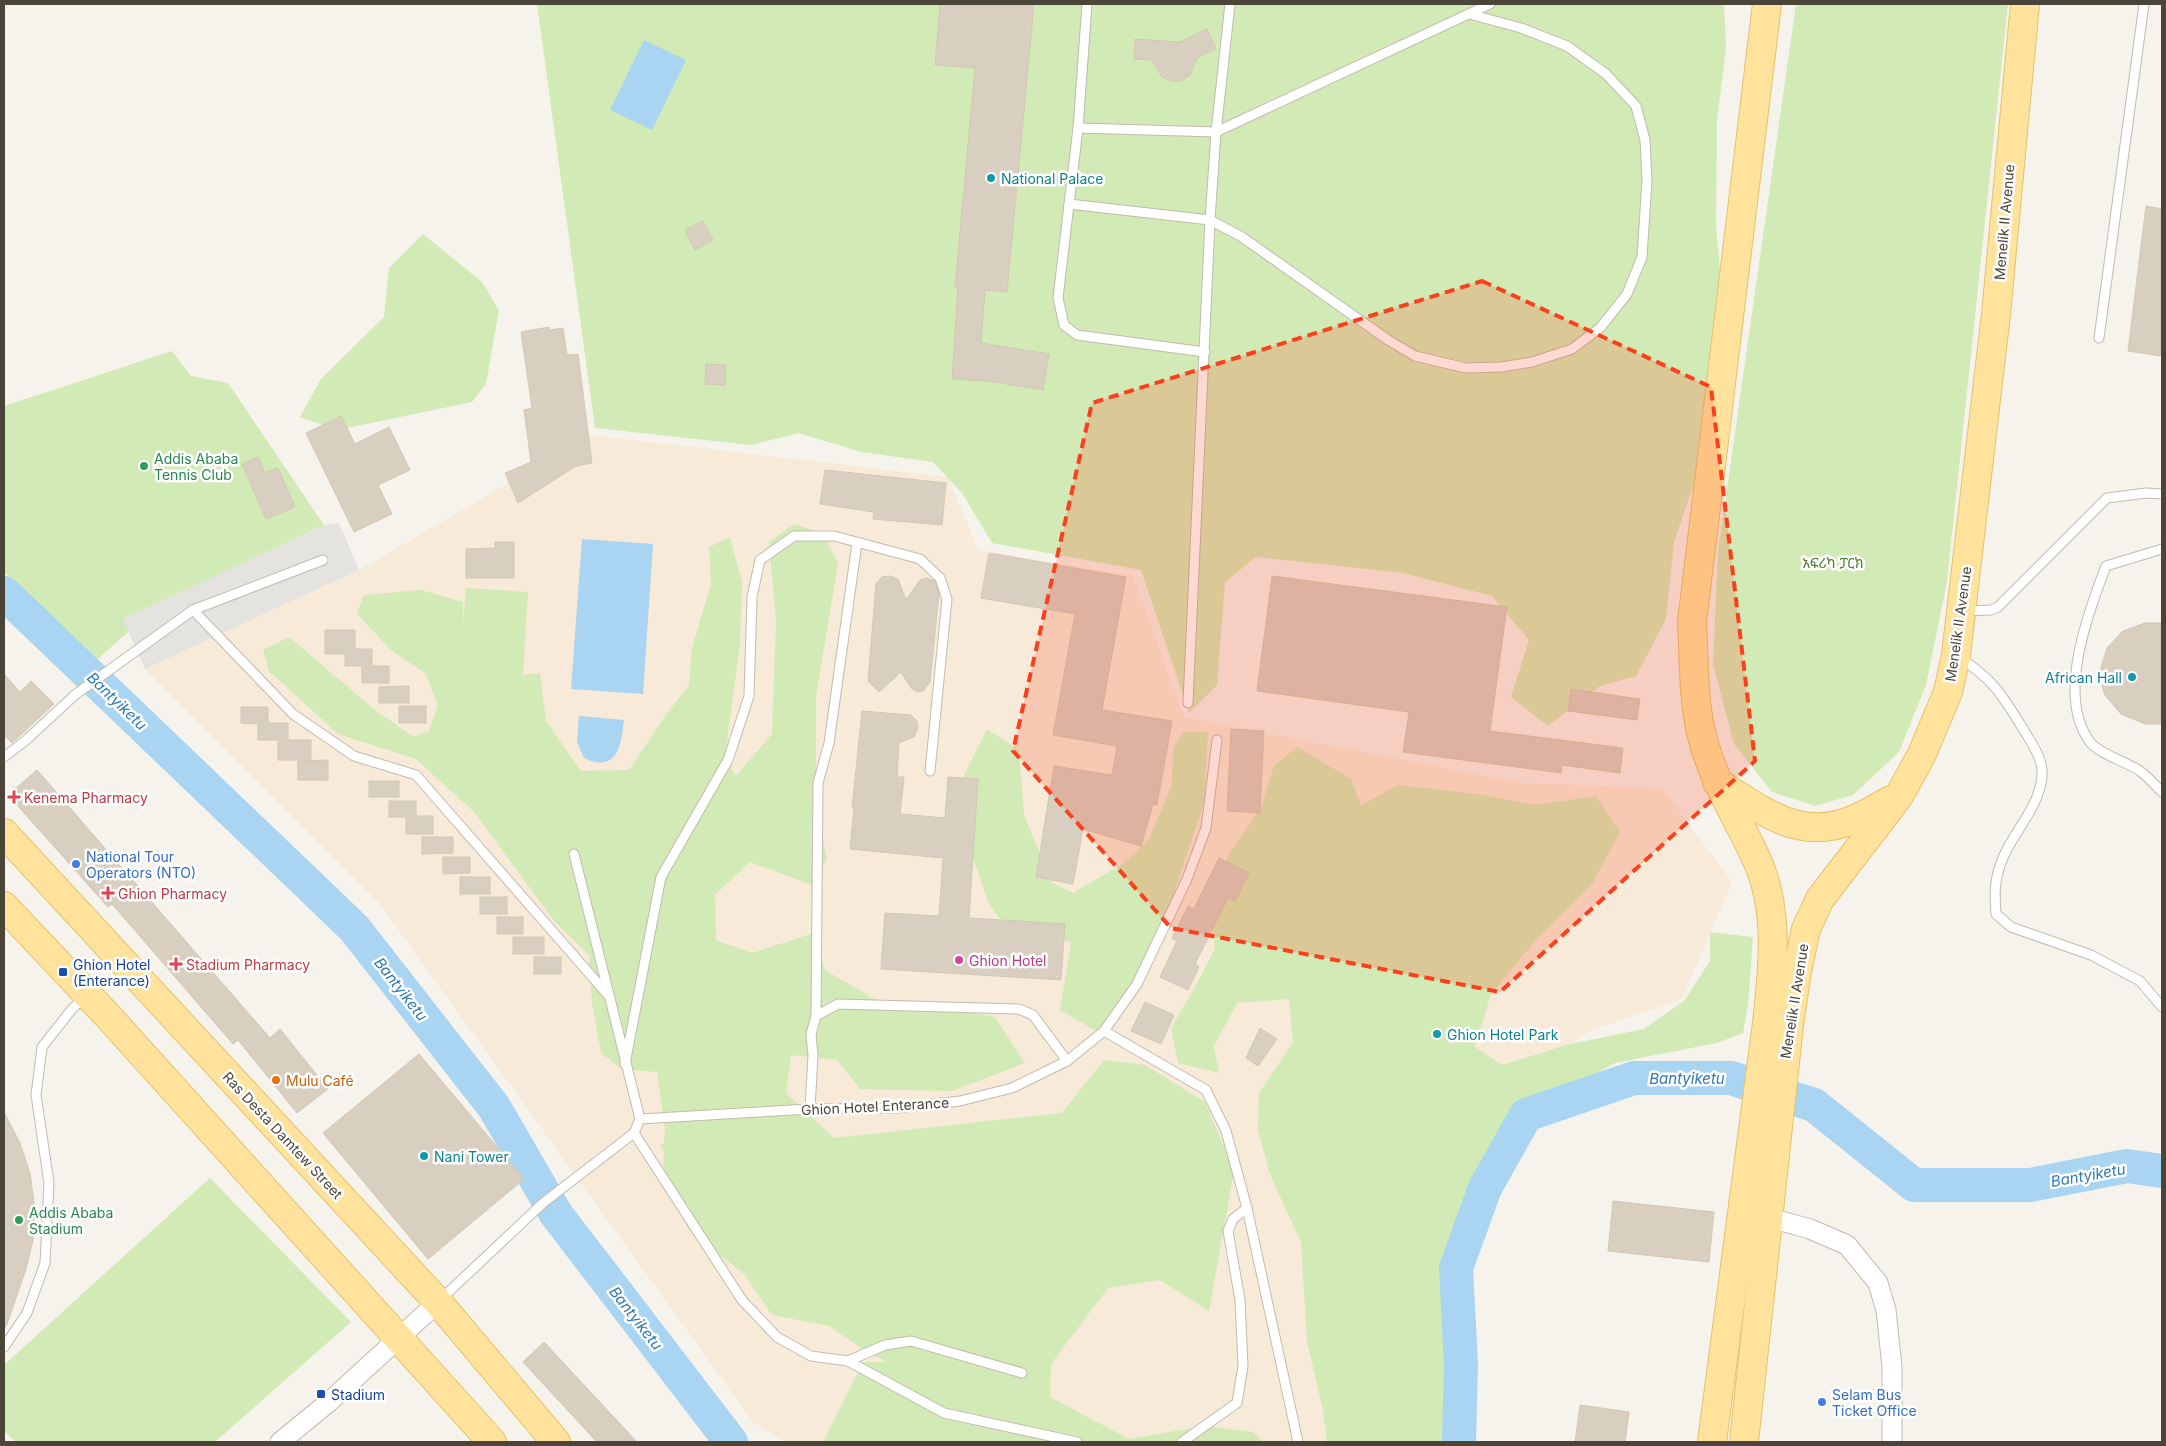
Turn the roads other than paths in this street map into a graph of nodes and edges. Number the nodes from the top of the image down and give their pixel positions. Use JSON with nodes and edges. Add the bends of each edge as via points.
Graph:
{"nodes":[{"id":1,"x":1087,"y":4,"type":"edge"},
{"id":2,"x":1230,"y":4,"type":"edge"},
{"id":3,"x":1490,"y":4,"type":"edge"},
{"id":4,"x":1767,"y":4,"type":"edge"},
{"id":5,"x":2025,"y":4,"type":"edge"},
{"id":6,"x":2144,"y":4,"type":"edge"},
{"id":7,"x":1469,"y":14,"type":"junction"},
{"id":8,"x":1078,"y":128,"type":"junction"},
{"id":9,"x":1216,"y":132,"type":"junction"},
{"id":10,"x":1069,"y":204,"type":"junction"},
{"id":11,"x":1210,"y":220,"type":"junction"},
{"id":12,"x":2099,"y":338,"type":"dead end"},
{"id":13,"x":1205,"y":352,"type":"junction"},
{"id":14,"x":2162,"y":494,"type":"edge"},
{"id":15,"x":857,"y":543,"type":"junction"},
{"id":16,"x":2162,"y":549,"type":"edge"},
{"id":17,"x":323,"y":560,"type":"dead end"},
{"id":18,"x":193,"y":610,"type":"junction"},
{"id":19,"x":1962,"y":612,"type":"junction"},
{"id":20,"x":1956,"y":656,"type":"junction"},
{"id":21,"x":1188,"y":703,"type":"dead end"},
{"id":22,"x":1217,"y":740,"type":"dead end"},
{"id":23,"x":4,"y":757,"type":"edge"},
{"id":24,"x":930,"y":771,"type":"dead end"},
{"id":25,"x":1716,"y":781,"type":"junction"},
{"id":26,"x":2162,"y":792,"type":"edge"},
{"id":27,"x":1900,"y":796,"type":"junction"},
{"id":28,"x":4,"y":833,"type":"edge"},
{"id":29,"x":574,"y":854,"type":"dead end"},
{"id":30,"x":4,"y":906,"type":"edge"},
{"id":31,"x":88,"y":995,"type":"junction"},
{"id":32,"x":609,"y":996,"type":"junction"},
{"id":33,"x":2162,"y":1007,"type":"edge"},
{"id":34,"x":816,"y":1016,"type":"junction"},
{"id":35,"x":1778,"y":1024,"type":"junction"},
{"id":36,"x":1104,"y":1032,"type":"junction"},
{"id":37,"x":1067,"y":1060,"type":"junction"},
{"id":38,"x":625,"y":1064,"type":"junction"},
{"id":39,"x":810,"y":1109,"type":"junction"},
{"id":40,"x":640,"y":1119,"type":"junction"},
{"id":41,"x":634,"y":1134,"type":"junction"},
{"id":42,"x":1247,"y":1208,"type":"junction"},
{"id":43,"x":1768,"y":1210,"type":"junction"},
{"id":44,"x":438,"y":1302,"type":"junction"},
{"id":45,"x":399,"y":1338,"type":"junction"},
{"id":46,"x":4,"y":1348,"type":"edge"},
{"id":47,"x":848,"y":1360,"type":"junction"},
{"id":48,"x":1022,"y":1374,"type":"dead end"},
{"id":49,"x":280,"y":1442,"type":"edge"},
{"id":50,"x":492,"y":1442,"type":"edge"},
{"id":51,"x":556,"y":1442,"type":"edge"},
{"id":52,"x":1077,"y":1442,"type":"edge"},
{"id":53,"x":1182,"y":1442,"type":"edge"},
{"id":54,"x":1298,"y":1442,"type":"edge"},
{"id":55,"x":1712,"y":1442,"type":"edge"},
{"id":56,"x":1744,"y":1442,"type":"edge"},
{"id":57,"x":1892,"y":1442,"type":"edge"}],
"edges":[{"from":1,"to":8,"type":"lane"},
{"from":2,"to":9,"type":"lane"},
{"from":3,"to":7,"type":"lane"},
{"from":4,"to":25,"type":"main road","name":"Menelik II Avenue","via":[[1692,622],[1700,731]]},
{"from":5,"to":19,"type":"main road","name":"Menelik II Avenue","via":[[1996,314]]},
{"from":6,"to":12,"type":"lane"},
{"from":7,"to":9,"type":"lane"},
{"from":7,"to":11,"type":"lane","via":[[1521,28],[1567,46],[1606,74],[1636,106],[1645,140],[1647,180],[1642,257],[1627,294],[1600,328],[1572,349],[1532,362],[1501,367],[1466,368],[1415,356],[1242,237]]},
{"from":8,"to":9,"type":"lane"},
{"from":8,"to":10,"type":"lane"},
{"from":9,"to":11,"type":"lane"},
{"from":10,"to":11,"type":"lane"},
{"from":10,"to":13,"type":"lane","via":[[1058,298],[1064,325],[1077,335]]},
{"from":11,"to":13,"type":"lane"},
{"from":13,"to":21,"type":"lane"},
{"from":14,"to":19,"type":"lane","via":[[2138,493],[2107,498],[1998,607]]},
{"from":15,"to":24,"type":"lane","via":[[920,559],[940,578],[947,599]]},
{"from":15,"to":34,"type":"lane","via":[[829,743],[818,783]]},
{"from":15,"to":38,"type":"lane","via":[[834,536],[794,536],[760,560],[752,597],[749,696],[728,760],[661,877]]},
{"from":16,"to":26,"type":"lane","via":[[2106,566],[2087,618],[2076,678],[2077,717],[2091,744],[2140,771]]},
{"from":17,"to":18,"type":"lane"},
{"from":18,"to":23,"type":"lane","via":[[112,666]]},
{"from":18,"to":32,"type":"lane","via":[[293,714],[354,756],[416,775]]},
{"from":19,"to":20,"type":"main road","name":"Menelik II Avenue"},
{"from":20,"to":27,"type":"main road","name":"Menelik II Avenue","via":[[1948,692]]},
{"from":20,"to":33,"type":"lane","via":[[1986,675],[2003,695],[2038,756],[2043,775],[2035,799],[1999,868],[1994,895],[1996,914],[2011,927],[2091,955],[2140,981]]},
{"from":22,"to":36,"type":"lane","name":"Ghion Hotel Enterance","via":[[1206,828],[1190,870],[1137,984]]},
{"from":25,"to":27,"type":"main road","via":[[1774,818],[1814,828],[1850,821]]},
{"from":25,"to":35,"type":"main road","name":"Menelik II Avenue","via":[[1757,859],[1768,896]]},
{"from":27,"to":35,"type":"main road","name":"Menelik II Avenue","via":[[1820,899],[1806,929],[1797,970]]},
{"from":28,"to":44,"type":"main road","name":"Ras Desta Damtew Street"},
{"from":29,"to":32,"type":"lane"},
{"from":30,"to":31,"type":"main road"},
{"from":31,"to":45,"type":"main road"},
{"from":31,"to":46,"type":"lane","via":[[72,1009],[42,1047],[36,1095],[49,1183],[45,1263],[27,1313]]},
{"from":32,"to":38,"type":"lane"},
{"from":34,"to":37,"type":"lane","via":[[838,1004],[1019,1009],[1033,1015]]},
{"from":34,"to":39,"type":"lane","via":[[811,1034]]},
{"from":35,"to":43,"type":"main road","name":"Menelik II Avenue"},
{"from":35,"to":55,"type":"main road","name":"Menelik II Avenue","via":[[1744,1191]]},
{"from":36,"to":37,"type":"lane","name":"Ghion Hotel Enterance"},
{"from":36,"to":42,"type":"lane","via":[[1206,1090],[1226,1131]]},
{"from":37,"to":39,"type":"lane","name":"Ghion Hotel Enterance","via":[[1012,1088],[960,1101],[897,1108]]},
{"from":38,"to":40,"type":"lane"},
{"from":39,"to":40,"type":"lane","name":"Ghion Hotel Enterance"},
{"from":40,"to":41,"type":"lane"},
{"from":41,"to":44,"type":"lane","via":[[543,1203]]},
{"from":41,"to":47,"type":"lane","via":[[742,1300],[777,1337],[811,1356]]},
{"from":42,"to":53,"type":"lane","via":[[1233,1219],[1228,1231],[1241,1310],[1243,1366],[1236,1403]]},
{"from":42,"to":54,"type":"lane"},
{"from":43,"to":56,"type":"main road","name":"Menelik II Avenue"},
{"from":43,"to":57,"type":"street","via":[[1847,1245],[1878,1282],[1886,1310],[1892,1366]]},
{"from":44,"to":45,"type":"street"},
{"from":44,"to":51,"type":"main road","name":"Ras Desta Damtew Street"},
{"from":45,"to":49,"type":"street"},
{"from":45,"to":50,"type":"main road"},
{"from":47,"to":48,"type":"lane","via":[[885,1345],[911,1341]]},
{"from":47,"to":52,"type":"lane","via":[[944,1413]]}]}
